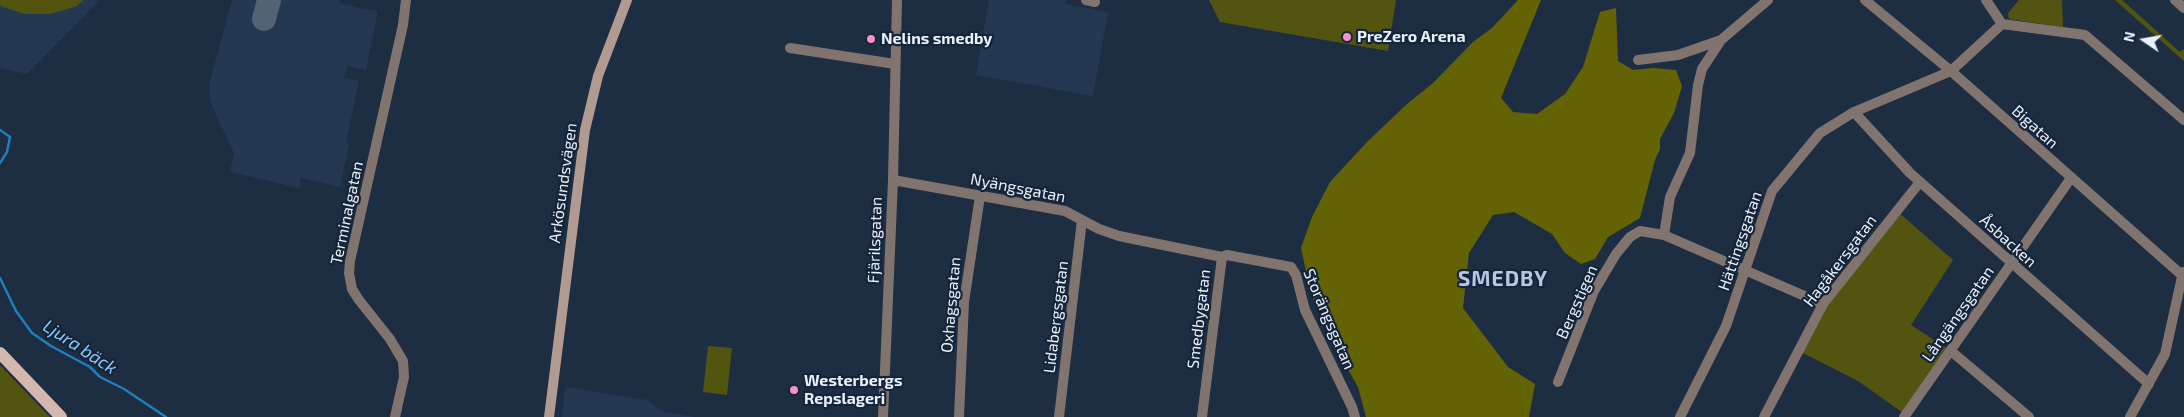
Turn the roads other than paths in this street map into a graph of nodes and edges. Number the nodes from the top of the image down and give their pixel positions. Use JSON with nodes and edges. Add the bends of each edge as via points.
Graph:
{"nodes":[{"id":1,"x":406,"y":0,"type":"edge"},
{"id":2,"x":627,"y":0,"type":"edge"},
{"id":3,"x":898,"y":0,"type":"edge"},
{"id":4,"x":1768,"y":0,"type":"edge"},
{"id":5,"x":1866,"y":0,"type":"edge"},
{"id":6,"x":1986,"y":0,"type":"edge"},
{"id":7,"x":2175,"y":0,"type":"edge"},
{"id":8,"x":2184,"y":8,"type":"edge"},
{"id":9,"x":2002,"y":24,"type":"junction"},
{"id":10,"x":1721,"y":40,"type":"junction"},
{"id":11,"x":790,"y":48,"type":"dead end"},
{"id":12,"x":1638,"y":60,"type":"dead end"},
{"id":13,"x":895,"y":64,"type":"junction"},
{"id":14,"x":1951,"y":71,"type":"junction"},
{"id":15,"x":1854,"y":112,"type":"junction"},
{"id":16,"x":2184,"y":120,"type":"edge"},
{"id":17,"x":2071,"y":178,"type":"junction"},
{"id":18,"x":893,"y":180,"type":"junction"},
{"id":19,"x":1920,"y":182,"type":"junction"},
{"id":20,"x":980,"y":196,"type":"junction"},
{"id":21,"x":1082,"y":220,"type":"junction"},
{"id":22,"x":1664,"y":235,"type":"junction"},
{"id":23,"x":1222,"y":258,"type":"junction"},
{"id":24,"x":2011,"y":264,"type":"junction"},
{"id":25,"x":1283,"y":265,"type":"joint"},
{"id":26,"x":1744,"y":269,"type":"junction"},
{"id":27,"x":2184,"y":274,"type":"edge"},
{"id":28,"x":1823,"y":304,"type":"junction"},
{"id":29,"x":1951,"y":352,"type":"junction"},
{"id":30,"x":0,"y":353,"type":"edge"},
{"id":31,"x":553,"y":377,"type":"junction"},
{"id":32,"x":1558,"y":382,"type":"dead end"},
{"id":33,"x":2149,"y":384,"type":"junction"},
{"id":34,"x":61,"y":417,"type":"edge"},
{"id":35,"x":396,"y":417,"type":"edge"},
{"id":36,"x":544,"y":417,"type":"edge"},
{"id":37,"x":549,"y":417,"type":"edge"},
{"id":38,"x":883,"y":417,"type":"edge"},
{"id":39,"x":959,"y":417,"type":"edge"},
{"id":40,"x":1059,"y":417,"type":"edge"},
{"id":41,"x":1202,"y":417,"type":"edge"},
{"id":42,"x":1354,"y":417,"type":"edge"},
{"id":43,"x":1680,"y":417,"type":"edge"},
{"id":44,"x":1764,"y":417,"type":"edge"},
{"id":45,"x":1904,"y":417,"type":"edge"},
{"id":46,"x":2029,"y":417,"type":"edge"},
{"id":47,"x":2130,"y":417,"type":"edge"}],
"edges":[{"from":1,"to":35,"type":"street","name":"Terminalgatan","via":[[349,273],[359,300],[403,361],[404,377]]},
{"from":2,"to":31,"type":"main road","name":"Arkösundsvägen","via":[[598,76],[585,130]]},
{"from":3,"to":13,"type":"street","name":"Fjärilsgatan"},
{"from":4,"to":10,"type":"street"},
{"from":5,"to":14,"type":"street","name":"Bigatan"},
{"from":6,"to":9,"type":"street"},
{"from":7,"to":8,"type":"street"},
{"from":9,"to":14,"type":"street","name":"Hättingsgatan"},
{"from":9,"to":16,"type":"street","via":[[2085,35]]},
{"from":10,"to":12,"type":"street","via":[[1678,55]]},
{"from":10,"to":22,"type":"street","via":[[1702,69],[1690,153],[1670,198]]},
{"from":11,"to":13,"type":"street"},
{"from":13,"to":18,"type":"street","name":"Fjärilsgatan"},
{"from":14,"to":15,"type":"street","name":"Hättingsgatan"},
{"from":14,"to":17,"type":"street","name":"Bigatan"},
{"from":15,"to":19,"type":"street","name":"Åsbacken"},
{"from":15,"to":26,"type":"street","name":"Hättingsgatan","via":[[1820,133],[1772,191]]},
{"from":17,"to":24,"type":"street","name":"Långängsgatan"},
{"from":17,"to":27,"type":"street","name":"Bigatan"},
{"from":18,"to":20,"type":"street","name":"Nyängsgatan"},
{"from":18,"to":38,"type":"street","name":"Fjärilsgatan"},
{"from":19,"to":24,"type":"street","name":"Åsbacken"},
{"from":19,"to":28,"type":"street","name":"Hagåkersgatan"},
{"from":20,"to":21,"type":"street","name":"Nyängsgatan","via":[[1065,211]]},
{"from":20,"to":39,"type":"street","name":"Oxhagsgatan","via":[[964,302]]},
{"from":21,"to":23,"type":"street","name":"Nyängsgatan","via":[[1119,236]]},
{"from":21,"to":40,"type":"street","name":"Lidabergsgatan"},
{"from":22,"to":26,"type":"street","name":"Bergstigen"},
{"from":22,"to":32,"type":"street","name":"Bergstigen","via":[[1640,231],[1630,237],[1616,254],[1594,291]]},
{"from":23,"to":25,"type":"street","name":"Smedbygatan","via":[[1227,255]]},
{"from":23,"to":41,"type":"street","name":"Smedbygatan"},
{"from":24,"to":29,"type":"street","name":"Långängsgatan"},
{"from":24,"to":33,"type":"street","name":"Åsbacken"},
{"from":25,"to":42,"type":"street","name":"Storängsgatan","via":[[1291,268],[1296,276],[1305,310]]},
{"from":26,"to":28,"type":"street","name":"Bergstigen"},
{"from":26,"to":43,"type":"street","name":"Hättingsgatan","via":[[1726,326]]},
{"from":27,"to":33,"type":"street","via":[[2166,354]]},
{"from":28,"to":44,"type":"street","name":"Hagåkersgatan"},
{"from":29,"to":45,"type":"street","name":"Långängsgatan"},
{"from":29,"to":46,"type":"street"},
{"from":30,"to":34,"type":"main road"},
{"from":31,"to":36,"type":"main road","name":"Arkösundsvägen"},
{"from":31,"to":37,"type":"main road","name":"Arkösundsvägen"},
{"from":33,"to":47,"type":"street"}]}
